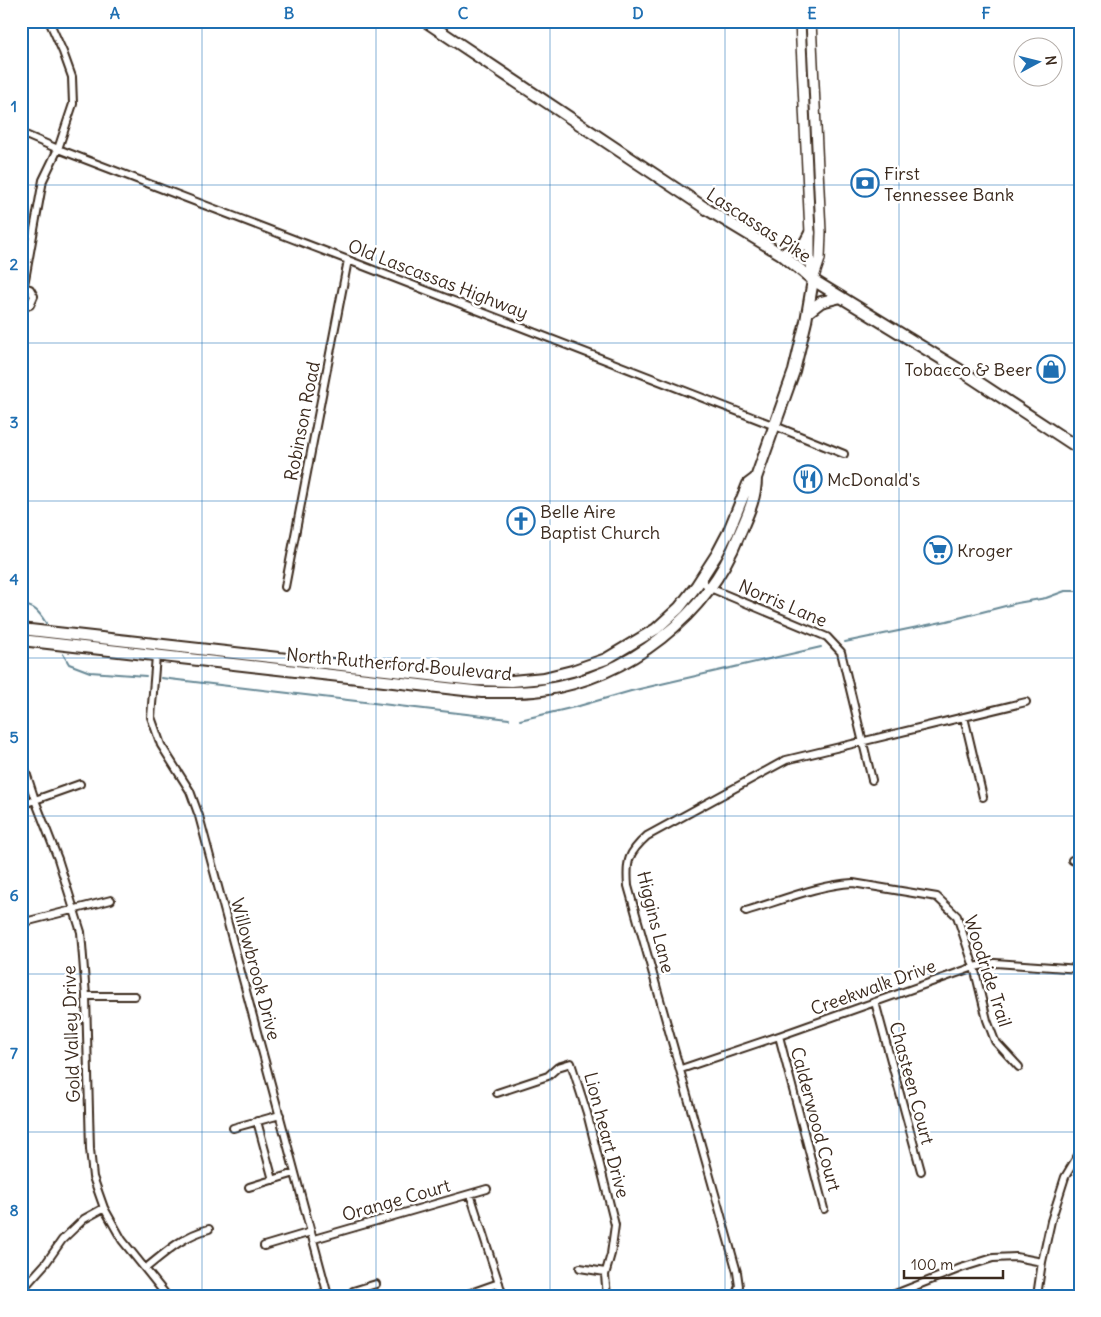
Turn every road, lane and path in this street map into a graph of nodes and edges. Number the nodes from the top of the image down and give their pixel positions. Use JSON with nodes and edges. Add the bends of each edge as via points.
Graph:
{"nodes":[{"id":1,"x":49,"y":21,"type":"edge"},
{"id":2,"x":425,"y":21,"type":"edge"},
{"id":3,"x":800,"y":21,"type":"edge"},
{"id":4,"x":811,"y":21,"type":"edge"},
{"id":5,"x":813,"y":57,"type":"junction"},
{"id":6,"x":802,"y":58,"type":"junction"},
{"id":7,"x":21,"y":133,"type":"edge"},
{"id":8,"x":58,"y":149,"type":"junction"},
{"id":9,"x":810,"y":232,"type":"junction"},
{"id":10,"x":780,"y":254,"type":"junction"},
{"id":11,"x":348,"y":260,"type":"junction"},
{"id":12,"x":813,"y":280,"type":"junction"},
{"id":13,"x":22,"y":286,"type":"edge"},
{"id":14,"x":841,"y":297,"type":"junction"},
{"id":15,"x":21,"y":308,"type":"edge"},
{"id":16,"x":808,"y":312,"type":"junction"},
{"id":17,"x":775,"y":426,"type":"junction"},
{"id":18,"x":1080,"y":449,"type":"edge"},
{"id":19,"x":844,"y":454,"type":"dead end"},
{"id":20,"x":756,"y":478,"type":"junction"},
{"id":21,"x":700,"y":580,"type":"junction"},
{"id":22,"x":285,"y":587,"type":"dead end"},
{"id":23,"x":710,"y":588,"type":"junction"},
{"id":24,"x":21,"y":629,"type":"edge"},
{"id":25,"x":21,"y":640,"type":"edge"},
{"id":26,"x":156,"y":656,"type":"junction"},
{"id":27,"x":1026,"y":702,"type":"dead end"},
{"id":28,"x":964,"y":717,"type":"junction"},
{"id":29,"x":863,"y":741,"type":"junction"},
{"id":30,"x":21,"y":758,"type":"edge"},
{"id":31,"x":872,"y":780,"type":"dead end"},
{"id":32,"x":80,"y":784,"type":"dead end"},
{"id":33,"x":983,"y":797,"type":"dead end"},
{"id":34,"x":35,"y":800,"type":"junction"},
{"id":35,"x":21,"y":805,"type":"edge"},
{"id":36,"x":1072,"y":860,"type":"dead end"},
{"id":37,"x":1080,"y":863,"type":"edge"},
{"id":38,"x":111,"y":900,"type":"dead end"},
{"id":39,"x":75,"y":910,"type":"junction"},
{"id":40,"x":746,"y":911,"type":"dead end"},
{"id":41,"x":21,"y":923,"type":"edge"},
{"id":42,"x":974,"y":967,"type":"junction"},
{"id":43,"x":1080,"y":969,"type":"edge"},
{"id":44,"x":86,"y":996,"type":"junction"},
{"id":45,"x":135,"y":996,"type":"dead end"},
{"id":46,"x":875,"y":1002,"type":"junction"},
{"id":47,"x":779,"y":1036,"type":"junction"},
{"id":48,"x":1019,"y":1067,"type":"dead end"},
{"id":49,"x":681,"y":1069,"type":"junction"},
{"id":50,"x":497,"y":1093,"type":"dead end"},
{"id":51,"x":280,"y":1115,"type":"junction"},
{"id":52,"x":257,"y":1121,"type":"junction"},
{"id":53,"x":233,"y":1128,"type":"dead end"},
{"id":54,"x":1080,"y":1152,"type":"edge"},
{"id":55,"x":921,"y":1171,"type":"dead end"},
{"id":56,"x":295,"y":1173,"type":"junction"},
{"id":57,"x":274,"y":1180,"type":"junction"},
{"id":58,"x":249,"y":1187,"type":"dead end"},
{"id":59,"x":487,"y":1189,"type":"dead end"},
{"id":60,"x":470,"y":1194,"type":"junction"},
{"id":61,"x":104,"y":1208,"type":"junction"},
{"id":62,"x":824,"y":1209,"type":"dead end"},
{"id":63,"x":209,"y":1229,"type":"dead end"},
{"id":64,"x":311,"y":1232,"type":"junction"},
{"id":65,"x":314,"y":1240,"type":"junction"},
{"id":66,"x":264,"y":1246,"type":"dead end"},
{"id":67,"x":1042,"y":1262,"type":"junction"},
{"id":68,"x":146,"y":1268,"type":"junction"},
{"id":69,"x":580,"y":1268,"type":"dead end"},
{"id":70,"x":605,"y":1272,"type":"junction"},
{"id":71,"x":499,"y":1283,"type":"junction"},
{"id":72,"x":376,"y":1284,"type":"dead end"},
{"id":73,"x":21,"y":1291,"type":"edge"},
{"id":74,"x":329,"y":1294,"type":"edge"},
{"id":75,"x":167,"y":1296,"type":"edge"},
{"id":76,"x":313,"y":1296,"type":"edge"},
{"id":77,"x":349,"y":1296,"type":"edge"},
{"id":78,"x":462,"y":1296,"type":"edge"},
{"id":79,"x":503,"y":1296,"type":"edge"},
{"id":80,"x":607,"y":1296,"type":"edge"},
{"id":81,"x":735,"y":1296,"type":"edge"},
{"id":82,"x":890,"y":1296,"type":"edge"},
{"id":83,"x":1038,"y":1296,"type":"edge"}],
"edges":[{"from":1,"to":8,"type":"street","via":[[72,78],[73,104]]},
{"from":2,"to":10,"type":"main road","name":"Lascassas Pike","via":[[708,210]]},
{"from":3,"to":6,"type":"main road"},
{"from":4,"to":5,"type":"main road"},
{"from":5,"to":6,"type":"main road"},
{"from":5,"to":12,"type":"main road","via":[[821,232],[820,259]]},
{"from":6,"to":9,"type":"main road"},
{"from":7,"to":8,"type":"street","name":"Old Lascassas Highway"},
{"from":8,"to":11,"type":"street","name":"Old Lascassas Highway"},
{"from":8,"to":13,"type":"street","via":[[43,180]]},
{"from":9,"to":10,"type":"main road","via":[[803,246]]},
{"from":9,"to":12,"type":"main road"},
{"from":10,"to":12,"type":"main road","name":"Lascassas Pike"},
{"from":11,"to":17,"type":"street","name":"Old Lascassas Highway"},
{"from":11,"to":22,"type":"street","name":"Robinson Road"},
{"from":12,"to":14,"type":"main road","name":"Lascassas Pike"},
{"from":12,"to":16,"type":"main road","name":"North Rutherford Boulevard"},
{"from":13,"to":15,"type":"street","via":[[30,288],[34,299],[30,305]]},
{"from":14,"to":16,"type":"main road","via":[[821,302]]},
{"from":14,"to":18,"type":"main road","name":"Lascassas Pike"},
{"from":16,"to":17,"type":"main road","name":"North Rutherford Boulevard","via":[[794,371]]},
{"from":17,"to":19,"type":"street","name":"Old Lascassas Highway"},
{"from":17,"to":20,"type":"main road","name":"North Rutherford Boulevard"},
{"from":20,"to":21,"type":"main road","name":"North Rutherford Boulevard","via":[[748,484],[728,533]]},
{"from":20,"to":23,"type":"main road","name":"North Rutherford Boulevard","via":[[756,492],[733,550]]},
{"from":21,"to":23,"type":"street","name":"Norris Lane"},
{"from":21,"to":24,"type":"main road","name":"North Rutherford Boulevard","via":[[680,608],[656,629],[606,659],[544,678],[512,681],[474,680]]},
{"from":23,"to":26,"type":"main road","name":"North Rutherford Boulevard","via":[[671,631],[643,652],[578,682],[544,690],[482,692]]},
{"from":23,"to":29,"type":"street","name":"Norris Lane","via":[[827,637],[841,652]]},
{"from":25,"to":26,"type":"main road","name":"North Rutherford Boulevard"},
{"from":26,"to":51,"type":"street","name":"Willowbrook Drive","via":[[151,717],[161,744],[190,791],[199,816]]},
{"from":27,"to":28,"type":"street","name":"Higgins Lane"},
{"from":28,"to":29,"type":"street","name":"Higgins Lane"},
{"from":28,"to":33,"type":"street"},
{"from":29,"to":31,"type":"street","name":"Norris Lane"},
{"from":29,"to":49,"type":"street","name":"Higgins Lane","via":[[786,760],[647,836],[634,847],[626,866],[628,886]]},
{"from":30,"to":34,"type":"street","name":"Gold Valley Drive"},
{"from":32,"to":34,"type":"street"},
{"from":34,"to":35,"type":"street"},
{"from":34,"to":39,"type":"street","name":"Gold Valley Drive"},
{"from":36,"to":37,"type":"street"},
{"from":38,"to":39,"type":"street"},
{"from":39,"to":41,"type":"street"},
{"from":39,"to":44,"type":"street","name":"Gold Valley Drive","via":[[81,932]]},
{"from":40,"to":42,"type":"street","name":"Woodride Trail","via":[[853,883],[937,897],[957,916]]},
{"from":42,"to":43,"type":"street","name":"Creekwalk Drive","via":[[995,963]]},
{"from":42,"to":46,"type":"street","name":"Creekwalk Drive"},
{"from":42,"to":48,"type":"street","name":"Woodride Trail","via":[[995,1040]]},
{"from":44,"to":45,"type":"street"},
{"from":44,"to":61,"type":"street","name":"Gold Valley Drive","via":[[90,1149],[93,1177]]},
{"from":46,"to":47,"type":"street","name":"Creekwalk Drive"},
{"from":46,"to":55,"type":"street","name":"Chasteen Court"},
{"from":47,"to":49,"type":"street","name":"Creekwalk Drive"},
{"from":47,"to":62,"type":"street","name":"Calderwood Court"},
{"from":49,"to":81,"type":"street","name":"Higgins Lane","via":[[737,1272],[739,1286]]},
{"from":50,"to":70,"type":"street","name":"Lion heart Drive","via":[[548,1076],[558,1067],[571,1063],[615,1225],[614,1244]]},
{"from":51,"to":52,"type":"street"},
{"from":51,"to":56,"type":"street","name":"Willowbrook Drive"},
{"from":52,"to":53,"type":"street"},
{"from":52,"to":57,"type":"street"},
{"from":54,"to":67,"type":"street","via":[[1065,1177]]},
{"from":56,"to":57,"type":"street"},
{"from":56,"to":64,"type":"street","name":"Willowbrook Drive"},
{"from":57,"to":58,"type":"street"},
{"from":59,"to":60,"type":"street","name":"Orange Court"},
{"from":60,"to":65,"type":"street","name":"Orange Court"},
{"from":60,"to":71,"type":"street"},
{"from":61,"to":68,"type":"street","name":"Gold Valley Drive","via":[[122,1240]]},
{"from":61,"to":73,"type":"street","via":[[84,1219],[62,1240]]},
{"from":63,"to":68,"type":"street","via":[[179,1241]]},
{"from":64,"to":65,"type":"street","name":"Willowbrook Drive"},
{"from":64,"to":66,"type":"street"},
{"from":65,"to":74,"type":"street","name":"Willowbrook Drive"},
{"from":67,"to":82,"type":"street","via":[[1016,1257],[993,1258]]},
{"from":67,"to":83,"type":"street"},
{"from":68,"to":75,"type":"street","name":"Gold Valley Drive"},
{"from":69,"to":70,"type":"street"},
{"from":70,"to":80,"type":"street","name":"Lion heart Drive"},
{"from":71,"to":78,"type":"street"},
{"from":71,"to":79,"type":"street"},
{"from":72,"to":77,"type":"street","via":[[353,1291]]},
{"from":74,"to":76,"type":"street"}]}
